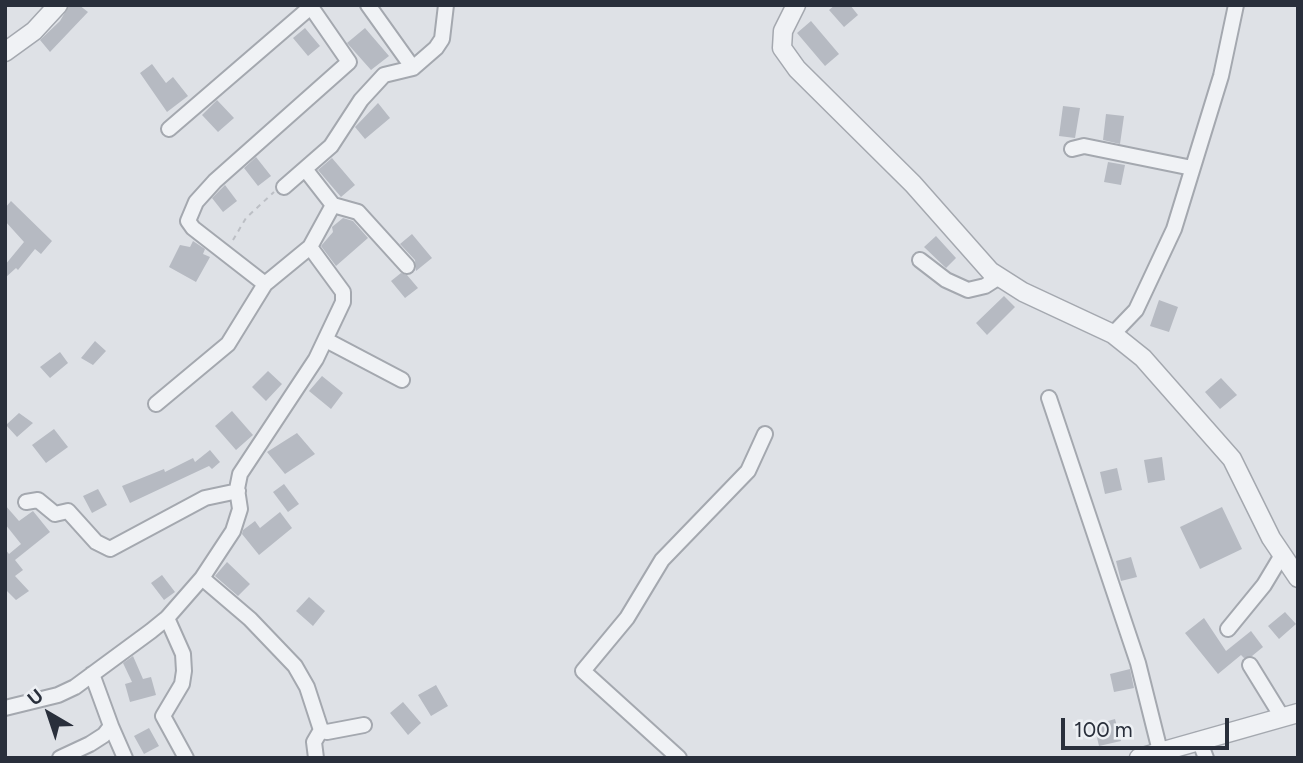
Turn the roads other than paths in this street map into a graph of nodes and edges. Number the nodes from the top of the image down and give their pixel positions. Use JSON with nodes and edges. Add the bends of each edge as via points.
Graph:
{"nodes":[{"id":1,"x":58,"y":5,"type":"edge"},
{"id":2,"x":368,"y":5,"type":"edge"},
{"id":3,"x":446,"y":5,"type":"edge"},
{"id":4,"x":796,"y":5,"type":"edge"},
{"id":5,"x":1236,"y":5,"type":"edge"},
{"id":6,"x":312,"y":6,"type":"edge"},
{"id":7,"x":5,"y":52,"type":"edge"},
{"id":8,"x":413,"y":68,"type":"junction"},
{"id":9,"x":169,"y":129,"type":"dead end"},
{"id":10,"x":1072,"y":149,"type":"dead end"},
{"id":11,"x":1192,"y":168,"type":"junction"},
{"id":12,"x":305,"y":169,"type":"junction"},
{"id":13,"x":284,"y":187,"type":"road end"},
{"id":14,"x":333,"y":205,"type":"junction"},
{"id":15,"x":310,"y":247,"type":"junction"},
{"id":16,"x":919,"y":260,"type":"dead end"},
{"id":17,"x":407,"y":265,"type":"dead end"},
{"id":18,"x":999,"y":277,"type":"junction"},
{"id":19,"x":265,"y":284,"type":"junction"},
{"id":20,"x":1113,"y":334,"type":"junction"},
{"id":21,"x":326,"y":340,"type":"junction"},
{"id":22,"x":401,"y":380,"type":"dead end"},
{"id":23,"x":1049,"y":398,"type":"dead end"},
{"id":24,"x":156,"y":404,"type":"dead end"},
{"id":25,"x":765,"y":434,"type":"dead end"},
{"id":26,"x":238,"y":491,"type":"junction"},
{"id":27,"x":26,"y":502,"type":"dead end"},
{"id":28,"x":1282,"y":555,"type":"junction"},
{"id":29,"x":202,"y":578,"type":"junction"},
{"id":30,"x":1298,"y":578,"type":"edge"},
{"id":31,"x":167,"y":618,"type":"junction"},
{"id":32,"x":1228,"y":629,"type":"dead end"},
{"id":33,"x":1250,"y":665,"type":"dead end"},
{"id":34,"x":92,"y":674,"type":"junction"},
{"id":35,"x":5,"y":708,"type":"edge"},
{"id":36,"x":1290,"y":715,"type":"edge"},
{"id":37,"x":364,"y":724,"type":"dead end"},
{"id":38,"x":111,"y":726,"type":"junction"},
{"id":39,"x":321,"y":730,"type":"junction"},
{"id":40,"x":1199,"y":740,"type":"junction"},
{"id":41,"x":1160,"y":751,"type":"junction"},
{"id":42,"x":60,"y":758,"type":"edge"},
{"id":43,"x":125,"y":758,"type":"edge"},
{"id":44,"x":186,"y":758,"type":"edge"},
{"id":45,"x":316,"y":758,"type":"edge"},
{"id":46,"x":679,"y":758,"type":"edge"},
{"id":47,"x":1139,"y":758,"type":"edge"},
{"id":48,"x":1206,"y":758,"type":"edge"}],
"edges":[{"from":1,"to":7,"type":"street","via":[[34,31]]},
{"from":2,"to":8,"type":"street"},
{"from":3,"to":8,"type":"street","via":[[442,39]]},
{"from":4,"to":18,"type":"street","via":[[782,37],[787,57]]},
{"from":5,"to":11,"type":"street","via":[[1221,76]]},
{"from":6,"to":9,"type":"street"},
{"from":6,"to":19,"type":"street","via":[[349,62],[196,202],[188,221]]},
{"from":8,"to":12,"type":"street","via":[[384,75],[376,82],[331,146]]},
{"from":10,"to":11,"type":"street","via":[[1084,146]]},
{"from":11,"to":20,"type":"street","via":[[1174,229],[1151,282],[1136,310]]},
{"from":12,"to":13,"type":"street"},
{"from":12,"to":14,"type":"street"},
{"from":14,"to":15,"type":"street"},
{"from":14,"to":17,"type":"street","via":[[358,212]]},
{"from":15,"to":19,"type":"street"},
{"from":15,"to":21,"type":"street","via":[[344,296]]},
{"from":16,"to":18,"type":"street","via":[[946,281],[968,290]]},
{"from":18,"to":20,"type":"street"},
{"from":19,"to":24,"type":"street","via":[[228,344]]},
{"from":20,"to":28,"type":"street","via":[[1143,358],[1232,459]]},
{"from":21,"to":22,"type":"street"},
{"from":21,"to":26,"type":"street","via":[[240,474]]},
{"from":23,"to":41,"type":"street","via":[[1138,663]]},
{"from":25,"to":46,"type":"street","via":[[748,471],[662,560],[627,618],[583,671]]},
{"from":26,"to":27,"type":"street","via":[[205,498],[110,549],[96,542],[68,511],[55,514],[38,500]]},
{"from":26,"to":29,"type":"street","via":[[238,520]]},
{"from":28,"to":30,"type":"street"},
{"from":28,"to":32,"type":"street"},
{"from":29,"to":31,"type":"street"},
{"from":29,"to":39,"type":"street","via":[[295,666]]},
{"from":31,"to":34,"type":"street"},
{"from":31,"to":44,"type":"street","via":[[183,654],[184,671],[182,684],[163,716]]},
{"from":33,"to":36,"type":"street"},
{"from":34,"to":35,"type":"street","via":[[58,695]]},
{"from":34,"to":38,"type":"street"},
{"from":36,"to":40,"type":"street"},
{"from":37,"to":39,"type":"street"},
{"from":38,"to":42,"type":"street","via":[[90,744]]},
{"from":38,"to":43,"type":"street"},
{"from":39,"to":45,"type":"street","via":[[314,743]]},
{"from":40,"to":41,"type":"street"},
{"from":40,"to":48,"type":"street"},
{"from":41,"to":47,"type":"street"}]}
